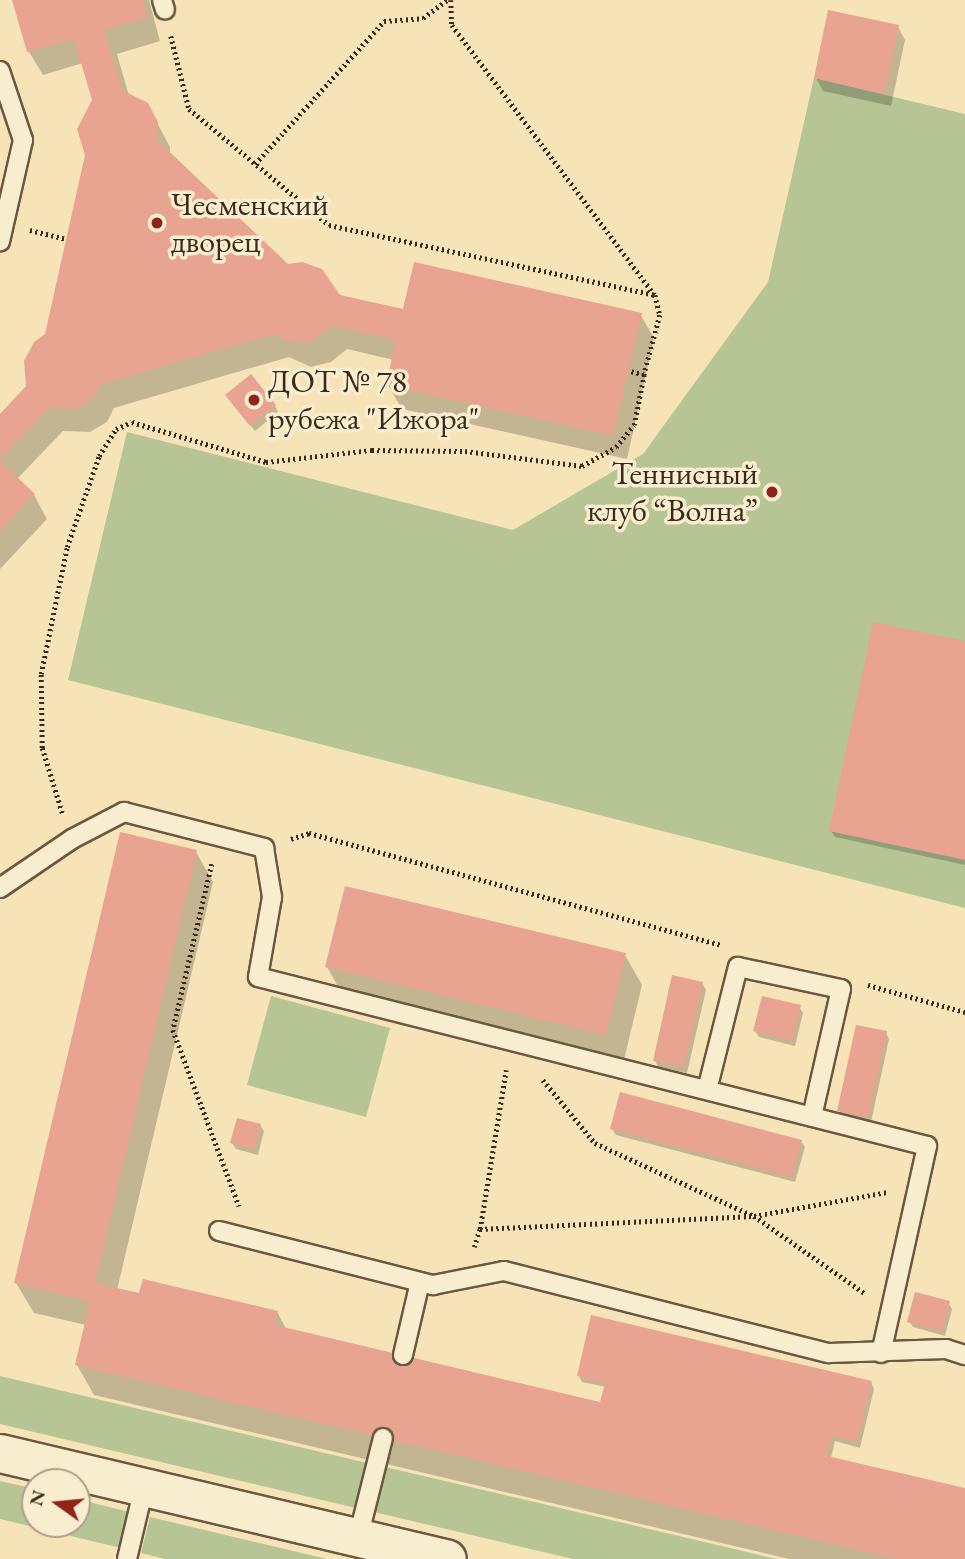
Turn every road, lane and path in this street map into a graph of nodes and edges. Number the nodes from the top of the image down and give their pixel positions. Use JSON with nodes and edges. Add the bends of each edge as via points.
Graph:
{"nodes":[{"id":1,"x":449,"y":0,"type":"edge"},
{"id":2,"x":163,"y":5,"type":"edge"},
{"id":3,"x":0,"y":71,"type":"edge"},
{"id":4,"x":255,"y":164,"type":"junction"},
{"id":5,"x":0,"y":241,"type":"edge"},
{"id":6,"x":655,"y":295,"type":"junction"},
{"id":7,"x":628,"y":371,"type":"dead end"},
{"id":8,"x":644,"y":375,"type":"junction"},
{"id":9,"x":218,"y":836,"type":"junction"},
{"id":10,"x":72,"y":839,"type":"junction"},
{"id":11,"x":264,"y":848,"type":"junction"},
{"id":12,"x":0,"y":888,"type":"edge"},
{"id":13,"x":724,"y":946,"type":"dead end"},
{"id":14,"x":858,"y":982,"type":"dead end"},
{"id":15,"x":965,"y":1012,"type":"edge"},
{"id":16,"x":511,"y":1041,"type":"junction"},
{"id":17,"x":707,"y":1090,"type":"junction"},
{"id":18,"x":813,"y":1117,"type":"junction"},
{"id":19,"x":919,"y":1187,"type":"junction"},
{"id":20,"x":754,"y":1216,"type":"junction"},
{"id":21,"x":480,"y":1229,"type":"junction"},
{"id":22,"x":219,"y":1231,"type":"dead end"},
{"id":23,"x":252,"y":1240,"type":"junction"},
{"id":24,"x":465,"y":1278,"type":"junction"},
{"id":25,"x":420,"y":1282,"type":"junction"},
{"id":26,"x":891,"y":1312,"type":"junction"},
{"id":27,"x":881,"y":1353,"type":"junction"},
{"id":28,"x":403,"y":1355,"type":"dead end"},
{"id":29,"x":965,"y":1355,"type":"edge"},
{"id":30,"x":383,"y":1438,"type":"dead end"},
{"id":31,"x":0,"y":1453,"type":"edge"},
{"id":32,"x":144,"y":1487,"type":"junction"},
{"id":33,"x":362,"y":1546,"type":"edge"},
{"id":34,"x":127,"y":1559,"type":"edge"},
{"id":35,"x":447,"y":1559,"type":"edge"}],
"edges":[{"from":1,"to":4,"type":"path","via":[[424,18],[384,21]]},
{"from":1,"to":6,"type":"path","via":[[452,24]]},
{"from":2,"to":4,"type":"path","via":[[189,109]]},
{"from":3,"to":5,"type":"lane","via":[[23,140]]},
{"from":4,"to":6,"type":"path","via":[[329,225]]},
{"from":6,"to":8,"type":"path","via":[[660,314]]},
{"from":7,"to":8,"type":"path"},
{"from":8,"to":10,"type":"path","via":[[634,425],[616,447],[582,466],[465,451],[372,450],[266,462],[132,422],[116,429],[99,456],[67,547],[41,674],[42,748]]},
{"from":9,"to":10,"type":"lane","via":[[124,812]]},
{"from":9,"to":11,"type":"lane"},
{"from":9,"to":23,"type":"path","via":[[173,1030]]},
{"from":10,"to":12,"type":"lane"},
{"from":11,"to":13,"type":"path","via":[[309,833]]},
{"from":11,"to":16,"type":"lane","via":[[271,897],[258,977]]},
{"from":14,"to":15,"type":"path"},
{"from":16,"to":17,"type":"lane"},
{"from":16,"to":20,"type":"path","via":[[595,1143]]},
{"from":16,"to":21,"type":"path"},
{"from":17,"to":18,"type":"lane"},
{"from":17,"to":18,"type":"lane","via":[[738,967],[841,989]]},
{"from":18,"to":19,"type":"lane","via":[[927,1146]]},
{"from":19,"to":20,"type":"path"},
{"from":19,"to":26,"type":"lane"},
{"from":20,"to":21,"type":"path"},
{"from":20,"to":26,"type":"path"},
{"from":21,"to":24,"type":"path"},
{"from":22,"to":23,"type":"lane"},
{"from":23,"to":25,"type":"lane"},
{"from":24,"to":25,"type":"lane","via":[[433,1285]]},
{"from":24,"to":27,"type":"lane","via":[[504,1270],[829,1353]]},
{"from":25,"to":28,"type":"lane"},
{"from":26,"to":27,"type":"lane"},
{"from":27,"to":29,"type":"lane","via":[[946,1349]]},
{"from":30,"to":33,"type":"lane"},
{"from":31,"to":32,"type":"street"},
{"from":32,"to":33,"type":"street"},
{"from":32,"to":34,"type":"lane"},
{"from":33,"to":35,"type":"street"}]}
